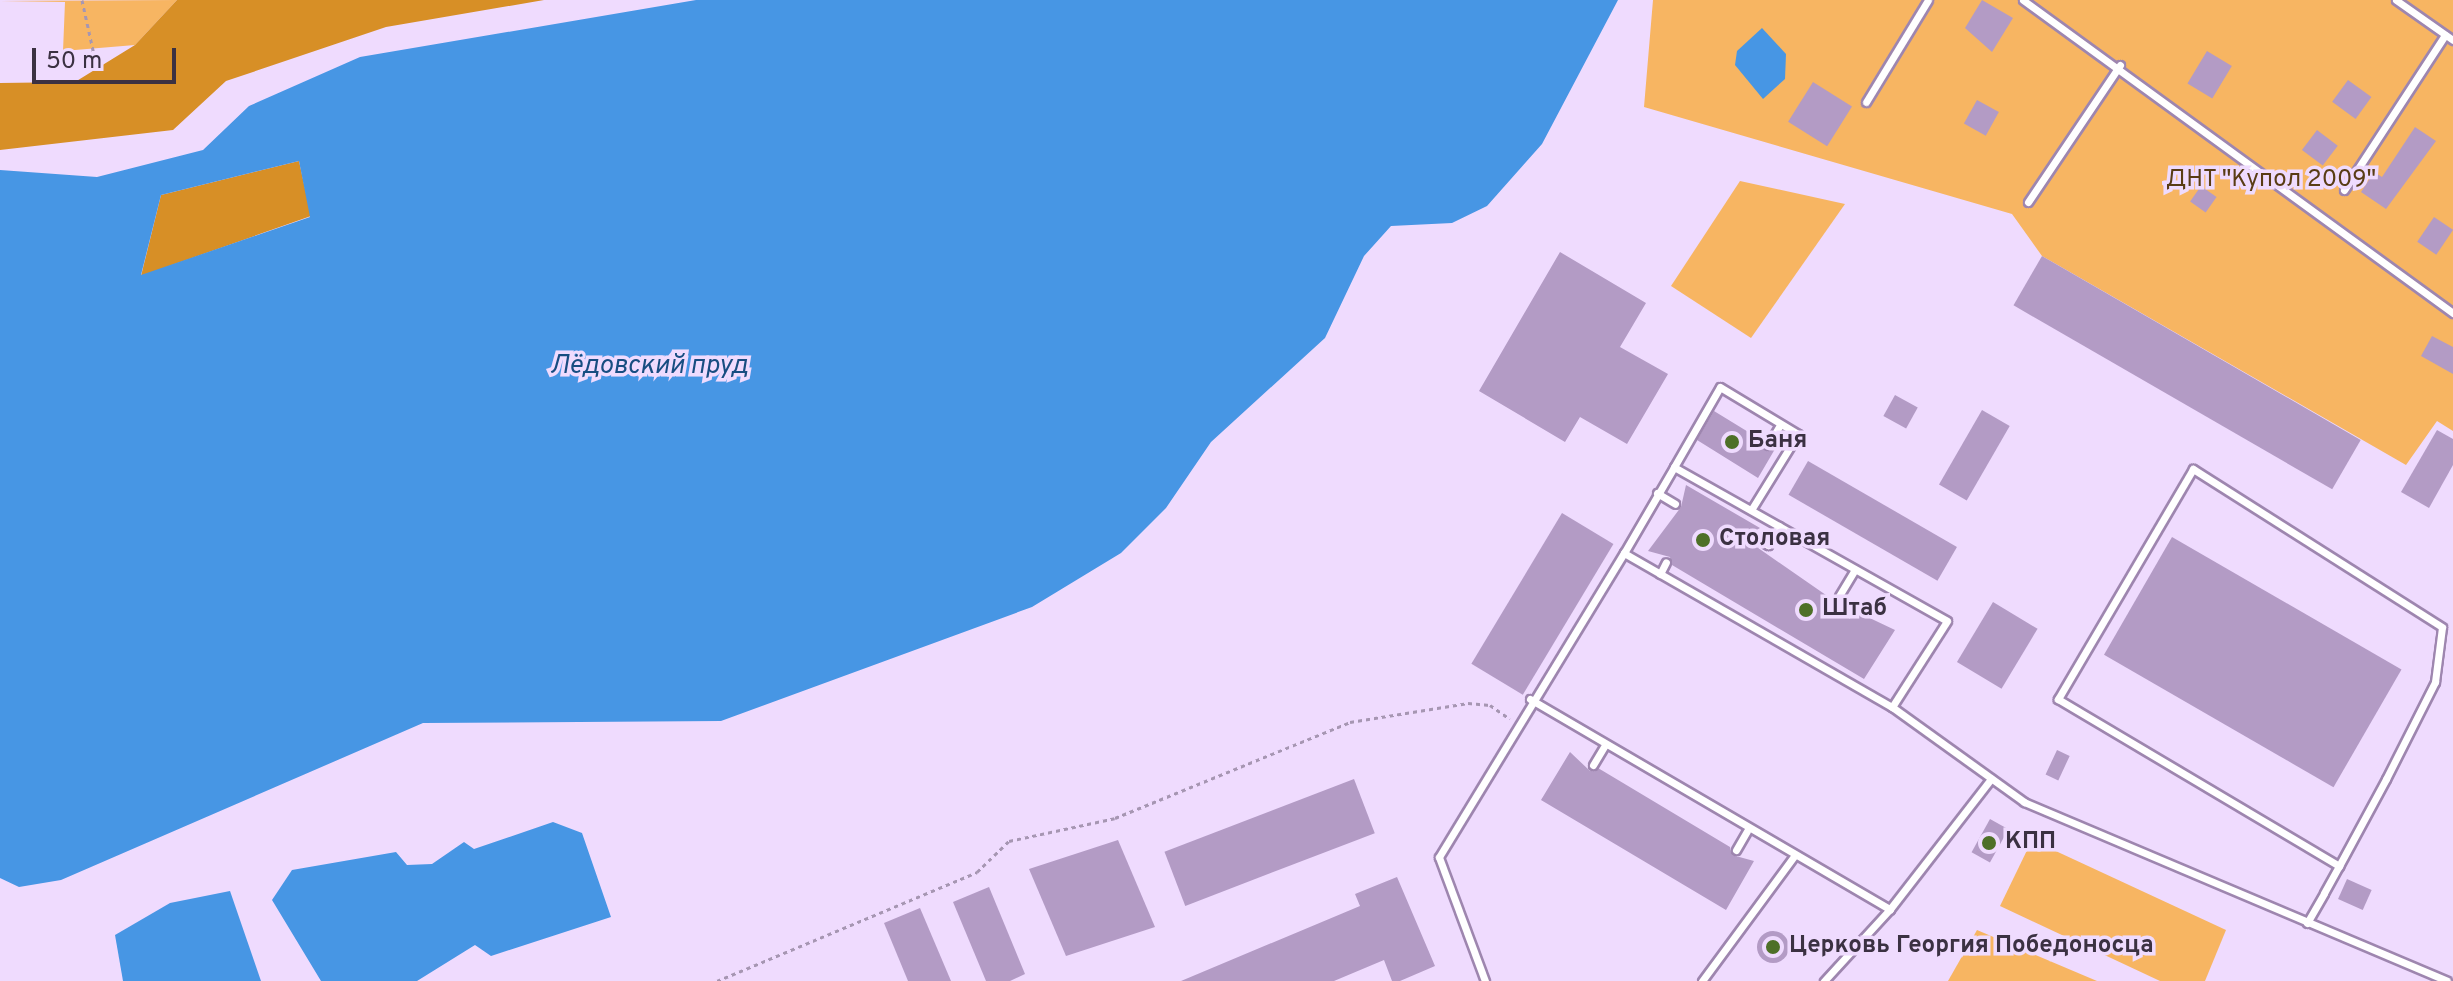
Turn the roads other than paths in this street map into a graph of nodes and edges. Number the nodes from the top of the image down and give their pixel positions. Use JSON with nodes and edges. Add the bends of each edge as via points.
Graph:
{"nodes":[{"id":1,"x":1928,"y":0,"type":"edge"},
{"id":2,"x":2023,"y":0,"type":"edge"},
{"id":3,"x":2396,"y":0,"type":"edge"},
{"id":4,"x":2445,"y":35,"type":"junction"},
{"id":5,"x":2453,"y":40,"type":"edge"},
{"id":6,"x":2120,"y":65,"type":"junction"},
{"id":7,"x":1866,"y":102,"type":"dead end"},
{"id":8,"x":2344,"y":190,"type":"dead end"},
{"id":9,"x":2028,"y":202,"type":"dead end"},
{"id":10,"x":2453,"y":313,"type":"edge"},
{"id":11,"x":1780,"y":425,"type":"junction"},
{"id":12,"x":1768,"y":445,"type":"dead end"},
{"id":13,"x":1674,"y":467,"type":"junction"},
{"id":14,"x":1657,"y":493,"type":"junction"},
{"id":15,"x":1675,"y":504,"type":"dead end"},
{"id":16,"x":1751,"y":510,"type":"junction"},
{"id":17,"x":1779,"y":526,"type":"junction"},
{"id":18,"x":1755,"y":538,"type":"dead end"},
{"id":19,"x":1624,"y":553,"type":"junction"},
{"id":20,"x":1666,"y":562,"type":"dead end"},
{"id":21,"x":1855,"y":569,"type":"junction"},
{"id":22,"x":1660,"y":574,"type":"junction"},
{"id":23,"x":1839,"y":596,"type":"dead end"},
{"id":24,"x":1530,"y":699,"type":"junction"},
{"id":25,"x":1892,"y":707,"type":"junction"},
{"id":26,"x":1605,"y":745,"type":"junction"},
{"id":27,"x":1593,"y":765,"type":"dead end"},
{"id":28,"x":1991,"y":779,"type":"junction"},
{"id":29,"x":1747,"y":831,"type":"junction"},
{"id":30,"x":1736,"y":850,"type":"dead end"},
{"id":31,"x":1794,"y":856,"type":"junction"},
{"id":32,"x":2339,"y":866,"type":"junction"},
{"id":33,"x":1890,"y":909,"type":"junction"},
{"id":34,"x":2307,"y":923,"type":"junction"},
{"id":35,"x":1485,"y":981,"type":"edge"},
{"id":36,"x":1702,"y":981,"type":"edge"},
{"id":37,"x":1824,"y":981,"type":"edge"},
{"id":38,"x":2447,"y":981,"type":"edge"}],
"edges":[{"from":1,"to":7,"type":"lane"},
{"from":2,"to":6,"type":"lane"},
{"from":3,"to":4,"type":"lane"},
{"from":4,"to":5,"type":"lane"},
{"from":4,"to":8,"type":"lane"},
{"from":6,"to":9,"type":"lane"},
{"from":6,"to":10,"type":"lane"},
{"from":11,"to":12,"type":"lane"},
{"from":11,"to":13,"type":"lane","via":[[1720,387]]},
{"from":11,"to":16,"type":"lane","via":[[1798,434]]},
{"from":13,"to":14,"type":"lane"},
{"from":13,"to":16,"type":"lane"},
{"from":14,"to":15,"type":"lane"},
{"from":14,"to":19,"type":"lane"},
{"from":16,"to":17,"type":"lane"},
{"from":17,"to":18,"type":"lane","via":[[1768,545]]},
{"from":17,"to":21,"type":"lane"},
{"from":19,"to":22,"type":"lane"},
{"from":19,"to":24,"type":"lane"},
{"from":20,"to":22,"type":"lane"},
{"from":21,"to":23,"type":"lane"},
{"from":21,"to":25,"type":"lane","via":[[1947,621]]},
{"from":22,"to":25,"type":"lane"},
{"from":24,"to":26,"type":"lane"},
{"from":24,"to":35,"type":"lane","via":[[1439,857]]},
{"from":25,"to":28,"type":"lane"},
{"from":26,"to":27,"type":"lane"},
{"from":26,"to":29,"type":"lane"},
{"from":28,"to":33,"type":"lane"},
{"from":28,"to":34,"type":"lane","via":[[2024,802]]},
{"from":29,"to":30,"type":"lane"},
{"from":29,"to":31,"type":"lane"},
{"from":31,"to":33,"type":"lane"},
{"from":31,"to":36,"type":"lane"},
{"from":32,"to":32,"type":"lane","via":[[2435,682],[2442,627],[2193,469],[2058,699]]},
{"from":32,"to":34,"type":"lane"},
{"from":33,"to":37,"type":"lane"},
{"from":34,"to":38,"type":"lane"}]}
